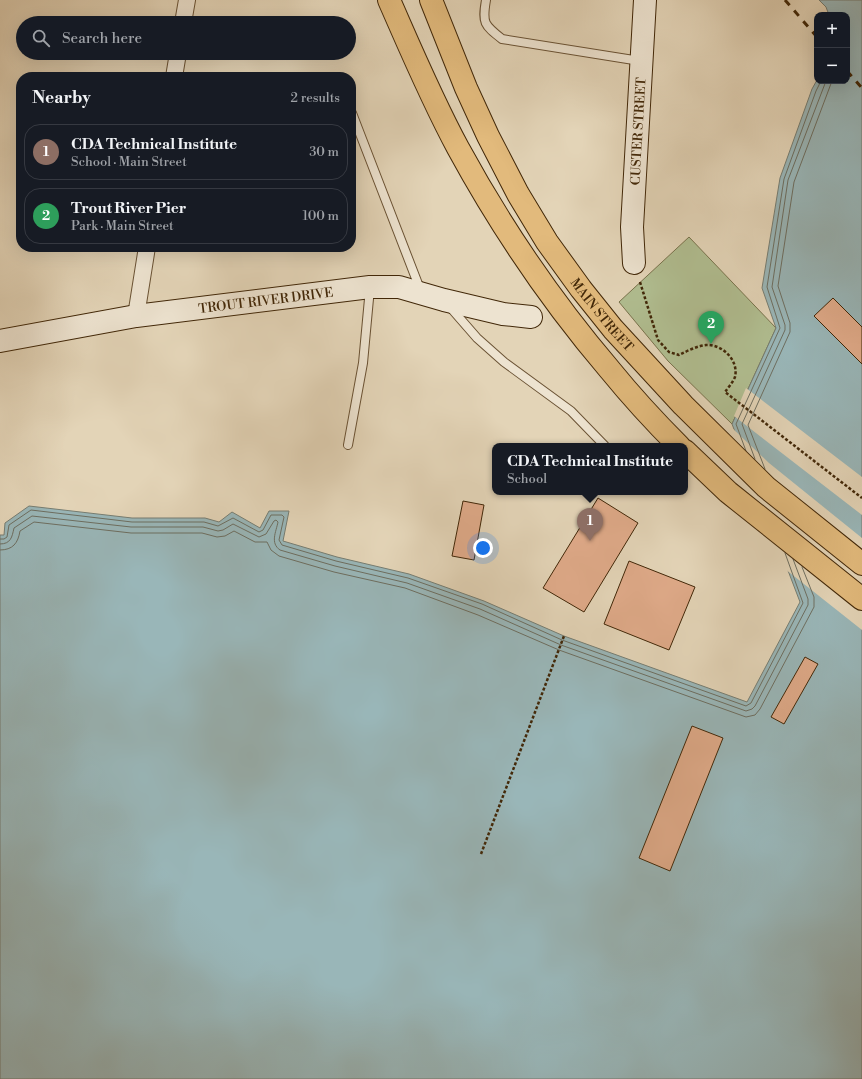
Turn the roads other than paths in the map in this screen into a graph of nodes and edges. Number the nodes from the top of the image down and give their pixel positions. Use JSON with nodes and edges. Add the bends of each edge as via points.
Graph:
{"nodes":[{"id":1,"x":187,"y":0,"type":"edge"},
{"id":2,"x":389,"y":0,"type":"edge"},
{"id":3,"x":431,"y":0,"type":"edge"},
{"id":4,"x":486,"y":0,"type":"edge"},
{"id":5,"x":646,"y":0,"type":"edge"},
{"id":6,"x":184,"y":16,"type":"edge"},
{"id":7,"x":177,"y":60,"type":"edge"},
{"id":8,"x":642,"y":62,"type":"junction"},
{"id":9,"x":175,"y":72,"type":"edge"},
{"id":10,"x":356,"y":123,"type":"edge"},
{"id":11,"x":146,"y":252,"type":"edge"},
{"id":12,"x":634,"y":263,"type":"road end"},
{"id":13,"x":370,"y":287,"type":"junction"},
{"id":14,"x":421,"y":292,"type":"junction"},
{"id":15,"x":444,"y":300,"type":"junction"},
{"id":16,"x":136,"y":316,"type":"junction"},
{"id":17,"x":531,"y":316,"type":"dead end"},
{"id":18,"x":0,"y":341,"type":"edge"},
{"id":19,"x":602,"y":443,"type":"edge"},
{"id":20,"x":677,"y":443,"type":"edge"},
{"id":21,"x":348,"y":445,"type":"dead end"},
{"id":22,"x":688,"y":454,"type":"edge"},
{"id":23,"x":862,"y":564,"type":"edge"},
{"id":24,"x":862,"y":599,"type":"edge"}],
"edges":[{"from":1,"to":6,"type":"street"},
{"from":2,"to":20,"type":"main road","via":[[431,94],[492,207],[557,304],[593,350],[631,396]]},
{"from":3,"to":23,"type":"main road","name":"MAIN STREET","via":[[466,88],[518,194],[547,242],[581,289],[683,405],[766,487]]},
{"from":4,"to":8,"type":"lane","via":[[483,16],[489,29],[502,39]]},
{"from":5,"to":8,"type":"street","name":"CUSTER STREET"},
{"from":7,"to":9,"type":"street"},
{"from":8,"to":12,"type":"street","name":"CUSTER STREET","via":[[632,228]]},
{"from":10,"to":14,"type":"lane"},
{"from":11,"to":16,"type":"street"},
{"from":13,"to":14,"type":"street","name":"TROUT RIVER DRIVE","via":[[399,287]]},
{"from":13,"to":16,"type":"street","name":"TROUT RIVER DRIVE"},
{"from":13,"to":21,"type":"lane","via":[[364,363]]},
{"from":14,"to":15,"type":"street","name":"TROUT RIVER DRIVE"},
{"from":15,"to":17,"type":"street","name":"TROUT RIVER DRIVE","via":[[503,314]]},
{"from":15,"to":19,"type":"lane","via":[[477,338],[504,362],[571,411]]},
{"from":16,"to":18,"type":"street","name":"TROUT RIVER DRIVE"},
{"from":22,"to":24,"type":"main road","via":[[728,492]]}]}
